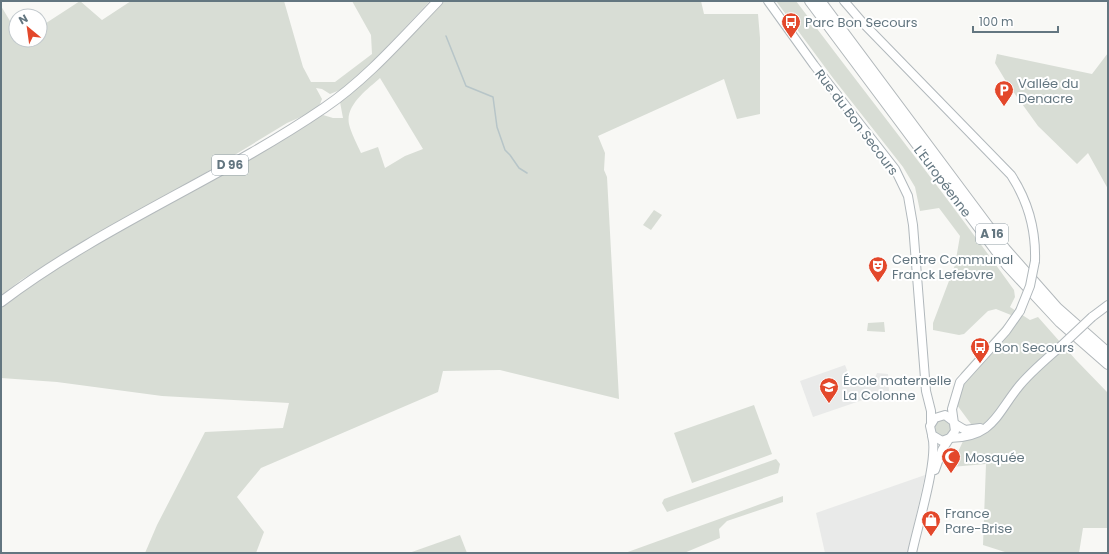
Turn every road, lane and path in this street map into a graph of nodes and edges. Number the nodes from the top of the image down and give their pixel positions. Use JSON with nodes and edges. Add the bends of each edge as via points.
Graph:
{"nodes":[{"id":1,"x":438,"y":1,"type":"edge"},
{"id":2,"x":768,"y":1,"type":"edge"},
{"id":3,"x":810,"y":1,"type":"edge"},
{"id":4,"x":820,"y":1,"type":"edge"},
{"id":5,"x":828,"y":1,"type":"edge"},
{"id":6,"x":844,"y":1,"type":"edge"},
{"id":7,"x":893,"y":100,"type":"junction"},
{"id":8,"x":1,"y":302,"type":"edge"},
{"id":9,"x":1108,"y":305,"type":"edge"},
{"id":10,"x":1108,"y":353,"type":"edge"},
{"id":11,"x":1108,"y":364,"type":"edge"},
{"id":12,"x":1002,"y":410,"type":"junction"},
{"id":13,"x":931,"y":422,"type":"junction"},
{"id":14,"x":954,"y":422,"type":"junction"},
{"id":15,"x":932,"y":436,"type":"junction"},
{"id":16,"x":949,"y":439,"type":"junction"},
{"id":17,"x":912,"y":553,"type":"edge"},
{"id":18,"x":917,"y":553,"type":"edge"}],
"edges":[{"from":1,"to":8,"type":"main road","number":"D 96","via":[[361,78],[324,108],[263,146],[60,261]]},
{"from":2,"to":13,"type":"main road","name":"Rue du Bon Secours","via":[[892,166],[909,200]]},
{"from":3,"to":11,"type":"highway","name":"L'Européenne","number":"A 16","via":[[1010,270],[1060,322]]},
{"from":4,"to":7,"type":"highway","name":"L'Européenne","number":"A 16"},
{"from":5,"to":7,"type":"highway"},
{"from":6,"to":14,"type":"main road","bridge":true,"via":[[1011,175],[1023,197],[1031,220],[1035,261],[1030,286],[1020,311],[1006,331],[960,382],[952,409]]},
{"from":7,"to":10,"type":"highway","name":"L'Européenne","number":"A 16","via":[[1016,263],[1057,308]]},
{"from":9,"to":12,"type":"main road","bridge":true,"via":[[1024,381]]},
{"from":12,"to":14,"type":"main road","via":[[991,422],[977,429],[964,430]]},
{"from":12,"to":16,"type":"main road","via":[[992,424],[980,432]]},
{"from":13,"to":14,"type":"main road","via":[[943,415]]},
{"from":13,"to":15,"type":"main road"},
{"from":14,"to":16,"type":"main road","via":[[955,432]]},
{"from":15,"to":16,"type":"main road","via":[[941,441]]},
{"from":15,"to":17,"type":"main road","via":[[934,446],[930,477]]},
{"from":16,"to":18,"type":"main road","via":[[936,468]]}]}
